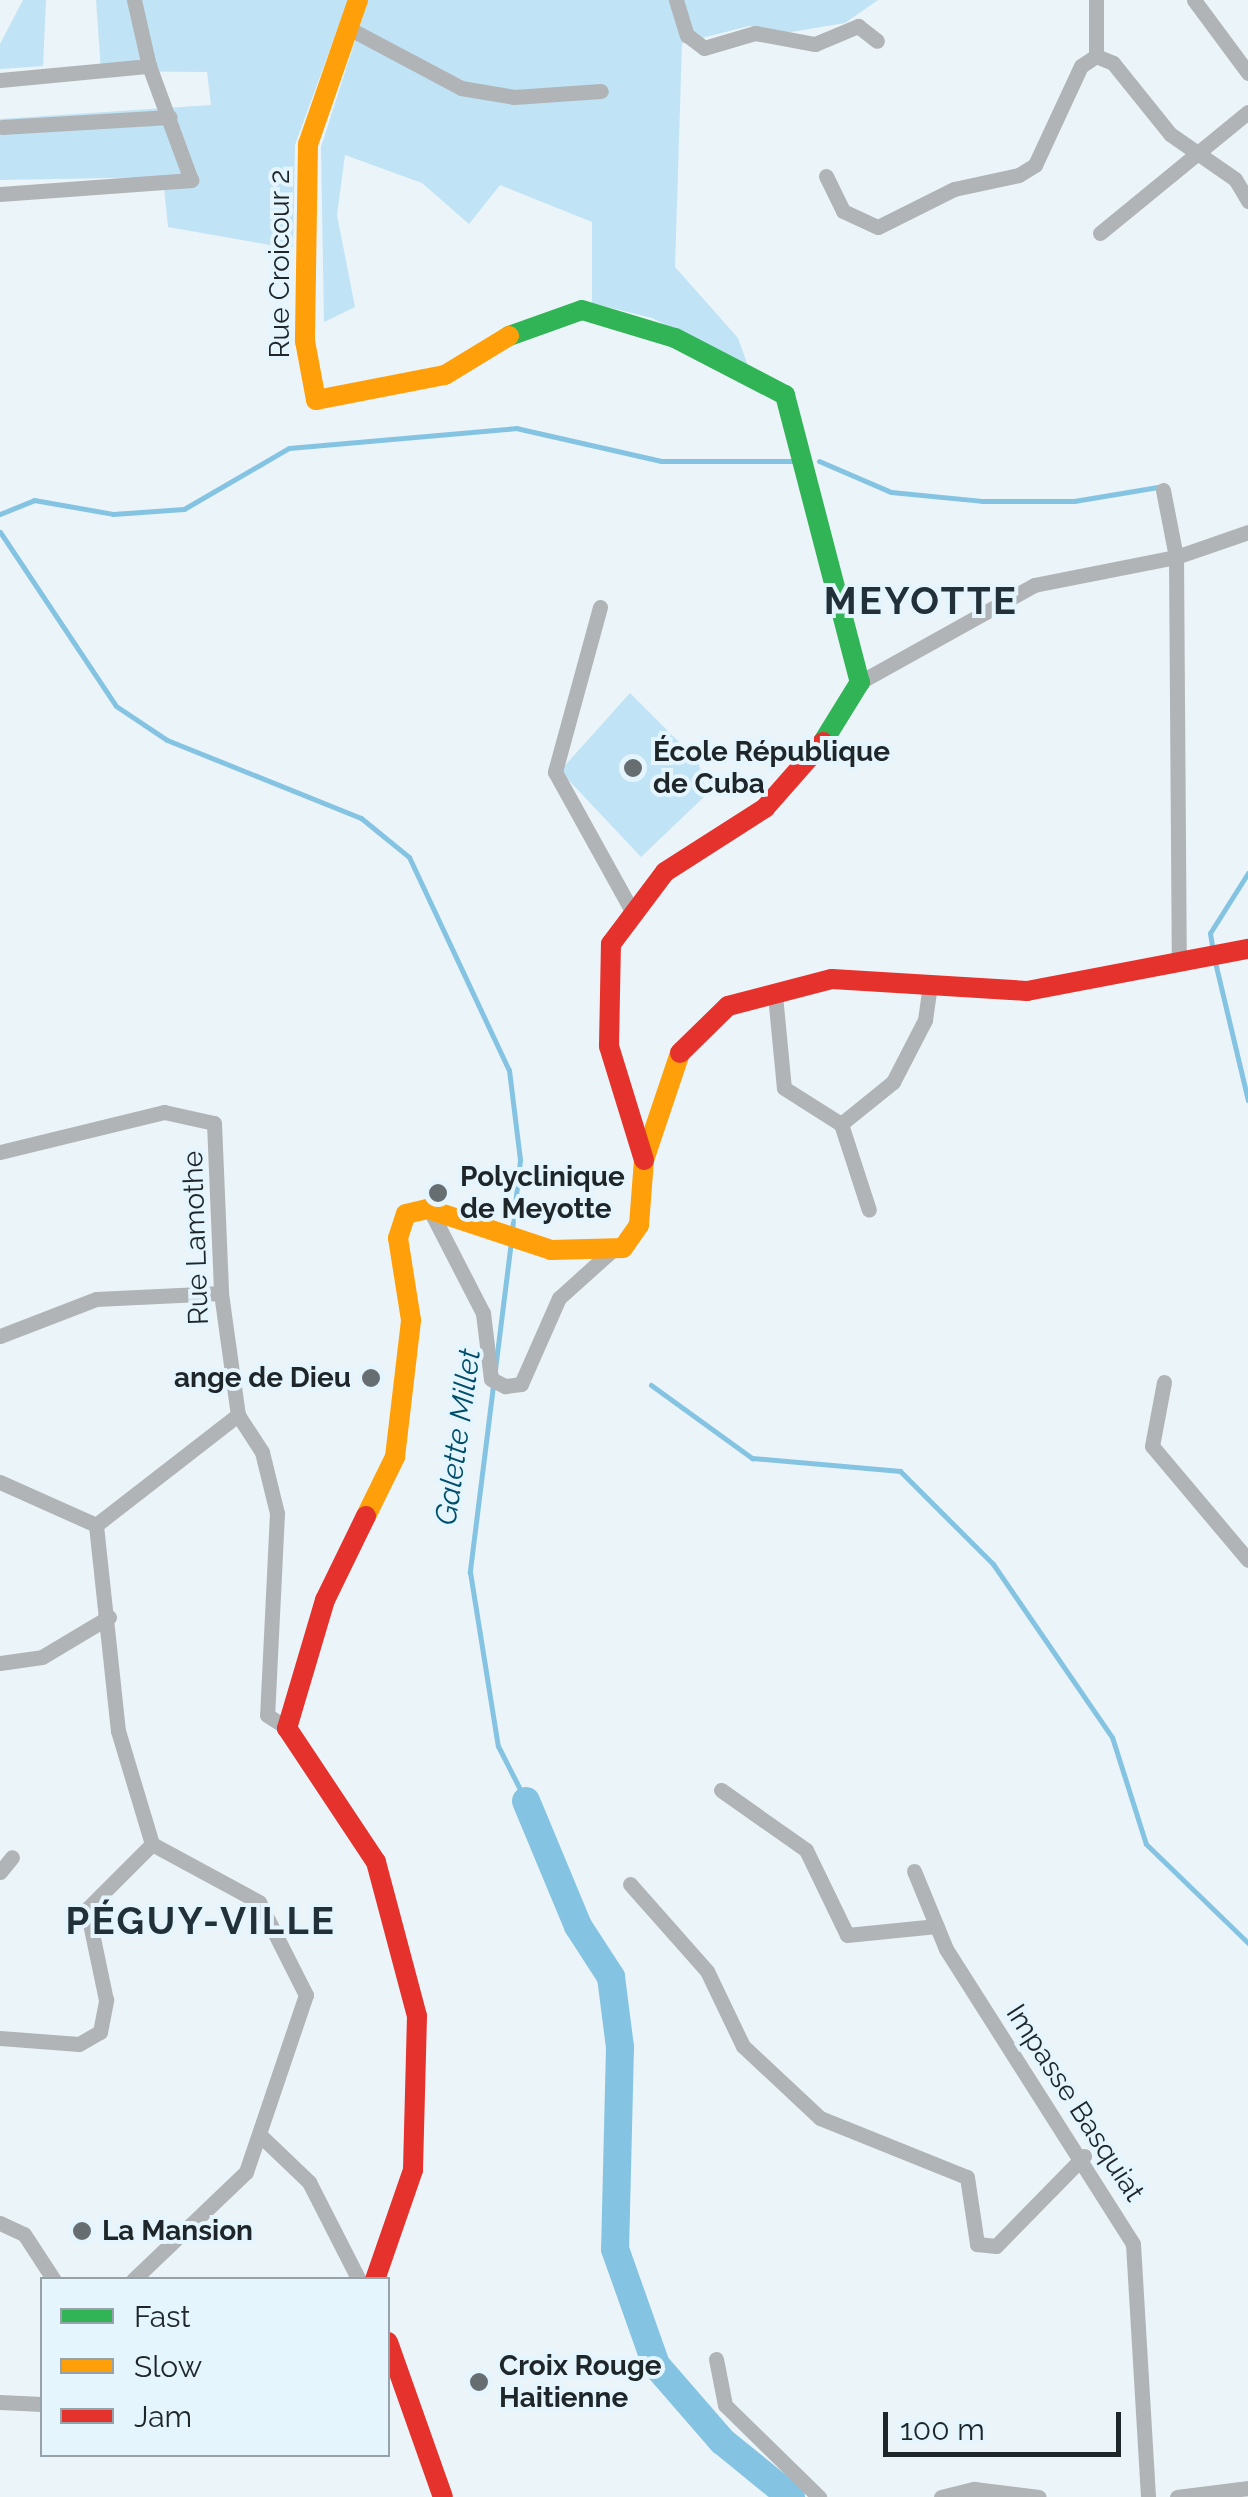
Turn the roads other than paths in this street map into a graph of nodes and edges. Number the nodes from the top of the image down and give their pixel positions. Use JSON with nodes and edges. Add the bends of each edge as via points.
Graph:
{"nodes":[{"id":1,"x":134,"y":0,"type":"edge"},
{"id":2,"x":358,"y":0,"type":"edge"},
{"id":3,"x":676,"y":0,"type":"edge"},
{"id":4,"x":1096,"y":0,"type":"edge"},
{"id":5,"x":1194,"y":0,"type":"edge"},
{"id":6,"x":352,"y":30,"type":"junction"},
{"id":7,"x":876,"y":41,"type":"dead end"},
{"id":8,"x":1096,"y":56,"type":"junction"},
{"id":9,"x":149,"y":66,"type":"junction"},
{"id":10,"x":1248,"y":74,"type":"edge"},
{"id":11,"x":0,"y":80,"type":"edge"},
{"id":12,"x":601,"y":91,"type":"dead end"},
{"id":13,"x":1248,"y":112,"type":"edge"},
{"id":14,"x":170,"y":117,"type":"junction"},
{"id":15,"x":2,"y":126,"type":"edge"},
{"id":16,"x":1196,"y":152,"type":"junction"},
{"id":17,"x":826,"y":176,"type":"dead end"},
{"id":18,"x":0,"y":194,"type":"edge"},
{"id":19,"x":1248,"y":201,"type":"edge"},
{"id":20,"x":1100,"y":233,"type":"dead end"},
{"id":21,"x":1163,"y":490,"type":"dead end"},
{"id":22,"x":1248,"y":532,"type":"edge"},
{"id":23,"x":1176,"y":557,"type":"junction"},
{"id":24,"x":600,"y":607,"type":"dead end"},
{"id":25,"x":860,"y":682,"type":"junction"},
{"id":26,"x":632,"y":911,"type":"junction"},
{"id":27,"x":1248,"y":949,"type":"edge"},
{"id":28,"x":1180,"y":963,"type":"junction"},
{"id":29,"x":930,"y":985,"type":"junction"},
{"id":30,"x":774,"y":994,"type":"junction"},
{"id":31,"x":841,"y":1124,"type":"junction"},
{"id":32,"x":0,"y":1152,"type":"edge"},
{"id":33,"x":644,"y":1160,"type":"junction"},
{"id":34,"x":428,"y":1209,"type":"junction"},
{"id":35,"x":870,"y":1210,"type":"dead end"},
{"id":36,"x":610,"y":1252,"type":"junction"},
{"id":37,"x":221,"y":1293,"type":"junction"},
{"id":38,"x":0,"y":1336,"type":"edge"},
{"id":39,"x":1164,"y":1382,"type":"dead end"},
{"id":40,"x":238,"y":1415,"type":"junction"},
{"id":41,"x":0,"y":1482,"type":"edge"},
{"id":42,"x":96,"y":1525,"type":"junction"},
{"id":43,"x":1248,"y":1560,"type":"edge"},
{"id":44,"x":110,"y":1617,"type":"junction"},
{"id":45,"x":0,"y":1663,"type":"edge"},
{"id":46,"x":287,"y":1728,"type":"junction"},
{"id":47,"x":721,"y":1790,"type":"dead end"},
{"id":48,"x":152,"y":1844,"type":"junction"},
{"id":49,"x":12,"y":1857,"type":"dead end"},
{"id":50,"x":914,"y":1871,"type":"dead end"},
{"id":51,"x":0,"y":1872,"type":"edge"},
{"id":52,"x":630,"y":1884,"type":"dead end"},
{"id":53,"x":936,"y":1926,"type":"junction"},
{"id":54,"x":0,"y":2038,"type":"edge"},
{"id":55,"x":262,"y":2138,"type":"junction"},
{"id":56,"x":1084,"y":2156,"type":"junction"},
{"id":57,"x":0,"y":2223,"type":"edge"},
{"id":58,"x":52,"y":2277,"type":"edge"},
{"id":59,"x":136,"y":2277,"type":"edge"},
{"id":60,"x":357,"y":2277,"type":"edge"},
{"id":61,"x":376,"y":2277,"type":"edge"},
{"id":62,"x":390,"y":2348,"type":"edge"},
{"id":63,"x":716,"y":2359,"type":"dead end"},
{"id":64,"x":0,"y":2402,"type":"edge"},
{"id":65,"x":40,"y":2404,"type":"edge"},
{"id":66,"x":1248,"y":2488,"type":"edge"},
{"id":67,"x":444,"y":2497,"type":"edge"},
{"id":68,"x":820,"y":2497,"type":"edge"},
{"id":69,"x":942,"y":2497,"type":"edge"},
{"id":70,"x":1039,"y":2497,"type":"edge"},
{"id":71,"x":1148,"y":2497,"type":"edge"},
{"id":72,"x":1177,"y":2497,"type":"edge"}],
"edges":[{"from":1,"to":9,"type":"street"},
{"from":2,"to":6,"type":"street","name":"Rue Croicour 2"},
{"from":3,"to":7,"type":"street","via":[[688,35],[704,48],[755,33],[815,44],[858,26]]},
{"from":4,"to":8,"type":"street"},
{"from":5,"to":10,"type":"street"},
{"from":6,"to":12,"type":"street","via":[[460,88],[514,98]]},
{"from":6,"to":25,"type":"street","name":"Rue Croicour 2","via":[[308,144],[305,341],[316,400],[445,375],[494,341],[582,310],[724,358],[786,396],[798,424]]},
{"from":8,"to":16,"type":"street"},
{"from":8,"to":17,"type":"street","via":[[1080,66],[1034,165],[954,189],[878,226],[842,211]]},
{"from":9,"to":11,"type":"street"},
{"from":9,"to":14,"type":"street"},
{"from":13,"to":16,"type":"street"},
{"from":14,"to":15,"type":"street"},
{"from":14,"to":18,"type":"street","via":[[192,170],[186,183]]},
{"from":16,"to":19,"type":"street","via":[[1236,178]]},
{"from":16,"to":20,"type":"street","via":[[1188,169]]},
{"from":21,"to":23,"type":"street"},
{"from":22,"to":23,"type":"street"},
{"from":23,"to":25,"type":"street","via":[[1034,585]]},
{"from":23,"to":28,"type":"street"},
{"from":24,"to":26,"type":"street","via":[[555,772]]},
{"from":25,"to":26,"type":"street","via":[[850,713],[764,808],[665,872]]},
{"from":26,"to":33,"type":"street","via":[[611,944],[604,990],[609,1046]]},
{"from":27,"to":28,"type":"street"},
{"from":28,"to":29,"type":"street","via":[[1027,990]]},
{"from":29,"to":30,"type":"street","via":[[832,979]]},
{"from":29,"to":31,"type":"street","via":[[925,1020],[893,1082]]},
{"from":30,"to":31,"type":"street","via":[[784,1088]]},
{"from":30,"to":33,"type":"street","via":[[704,1020],[680,1052]]},
{"from":31,"to":35,"type":"street"},
{"from":32,"to":37,"type":"street","name":"Rue Lamothe","via":[[164,1112],[214,1123]]},
{"from":33,"to":36,"type":"street","via":[[640,1224]]},
{"from":34,"to":36,"type":"street","via":[[551,1250]]},
{"from":34,"to":36,"type":"street","via":[[483,1313],[498,1384],[521,1384],[539,1326]]},
{"from":34,"to":46,"type":"street","via":[[406,1214],[398,1232],[411,1320],[396,1457],[325,1600]]},
{"from":37,"to":38,"type":"street","via":[[96,1299]]},
{"from":37,"to":40,"type":"street","name":"Rue Lamothe"},
{"from":39,"to":43,"type":"street","via":[[1152,1446]]},
{"from":40,"to":42,"type":"street"},
{"from":40,"to":46,"type":"street","name":"Rue Lamothe","via":[[262,1452],[278,1514],[267,1714]]},
{"from":41,"to":42,"type":"street"},
{"from":42,"to":44,"type":"street"},
{"from":44,"to":45,"type":"street","via":[[42,1658]]},
{"from":44,"to":48,"type":"street","via":[[118,1731]]},
{"from":46,"to":61,"type":"street","name":"Rue Lamothe","via":[[376,1862],[417,2016],[412,2170]]},
{"from":47,"to":53,"type":"street","via":[[806,1850],[852,1938]]},
{"from":48,"to":54,"type":"street","via":[[94,1892],[87,1910],[106,2000],[100,2032],[78,2044]]},
{"from":48,"to":55,"type":"street","via":[[259,1902],[293,1956],[306,1995]]},
{"from":49,"to":51,"type":"street"},
{"from":50,"to":53,"type":"street","name":"Impasse Basquiat"},
{"from":52,"to":56,"type":"street","via":[[707,1971],[743,2046],[820,2118],[967,2177],[977,2244],[996,2246]]},
{"from":53,"to":56,"type":"street","name":"Impasse Basquiat"},
{"from":55,"to":59,"type":"street","via":[[229,2192]]},
{"from":55,"to":60,"type":"street","via":[[308,2182]]},
{"from":56,"to":71,"type":"street","name":"Impasse Basquiat","via":[[1133,2244]]},
{"from":57,"to":58,"type":"street","via":[[24,2234]]},
{"from":62,"to":67,"type":"street"},
{"from":63,"to":68,"type":"street","via":[[726,2405]]},
{"from":64,"to":65,"type":"street"},
{"from":66,"to":72,"type":"street"},
{"from":69,"to":70,"type":"street","via":[[974,2489]]}]}
